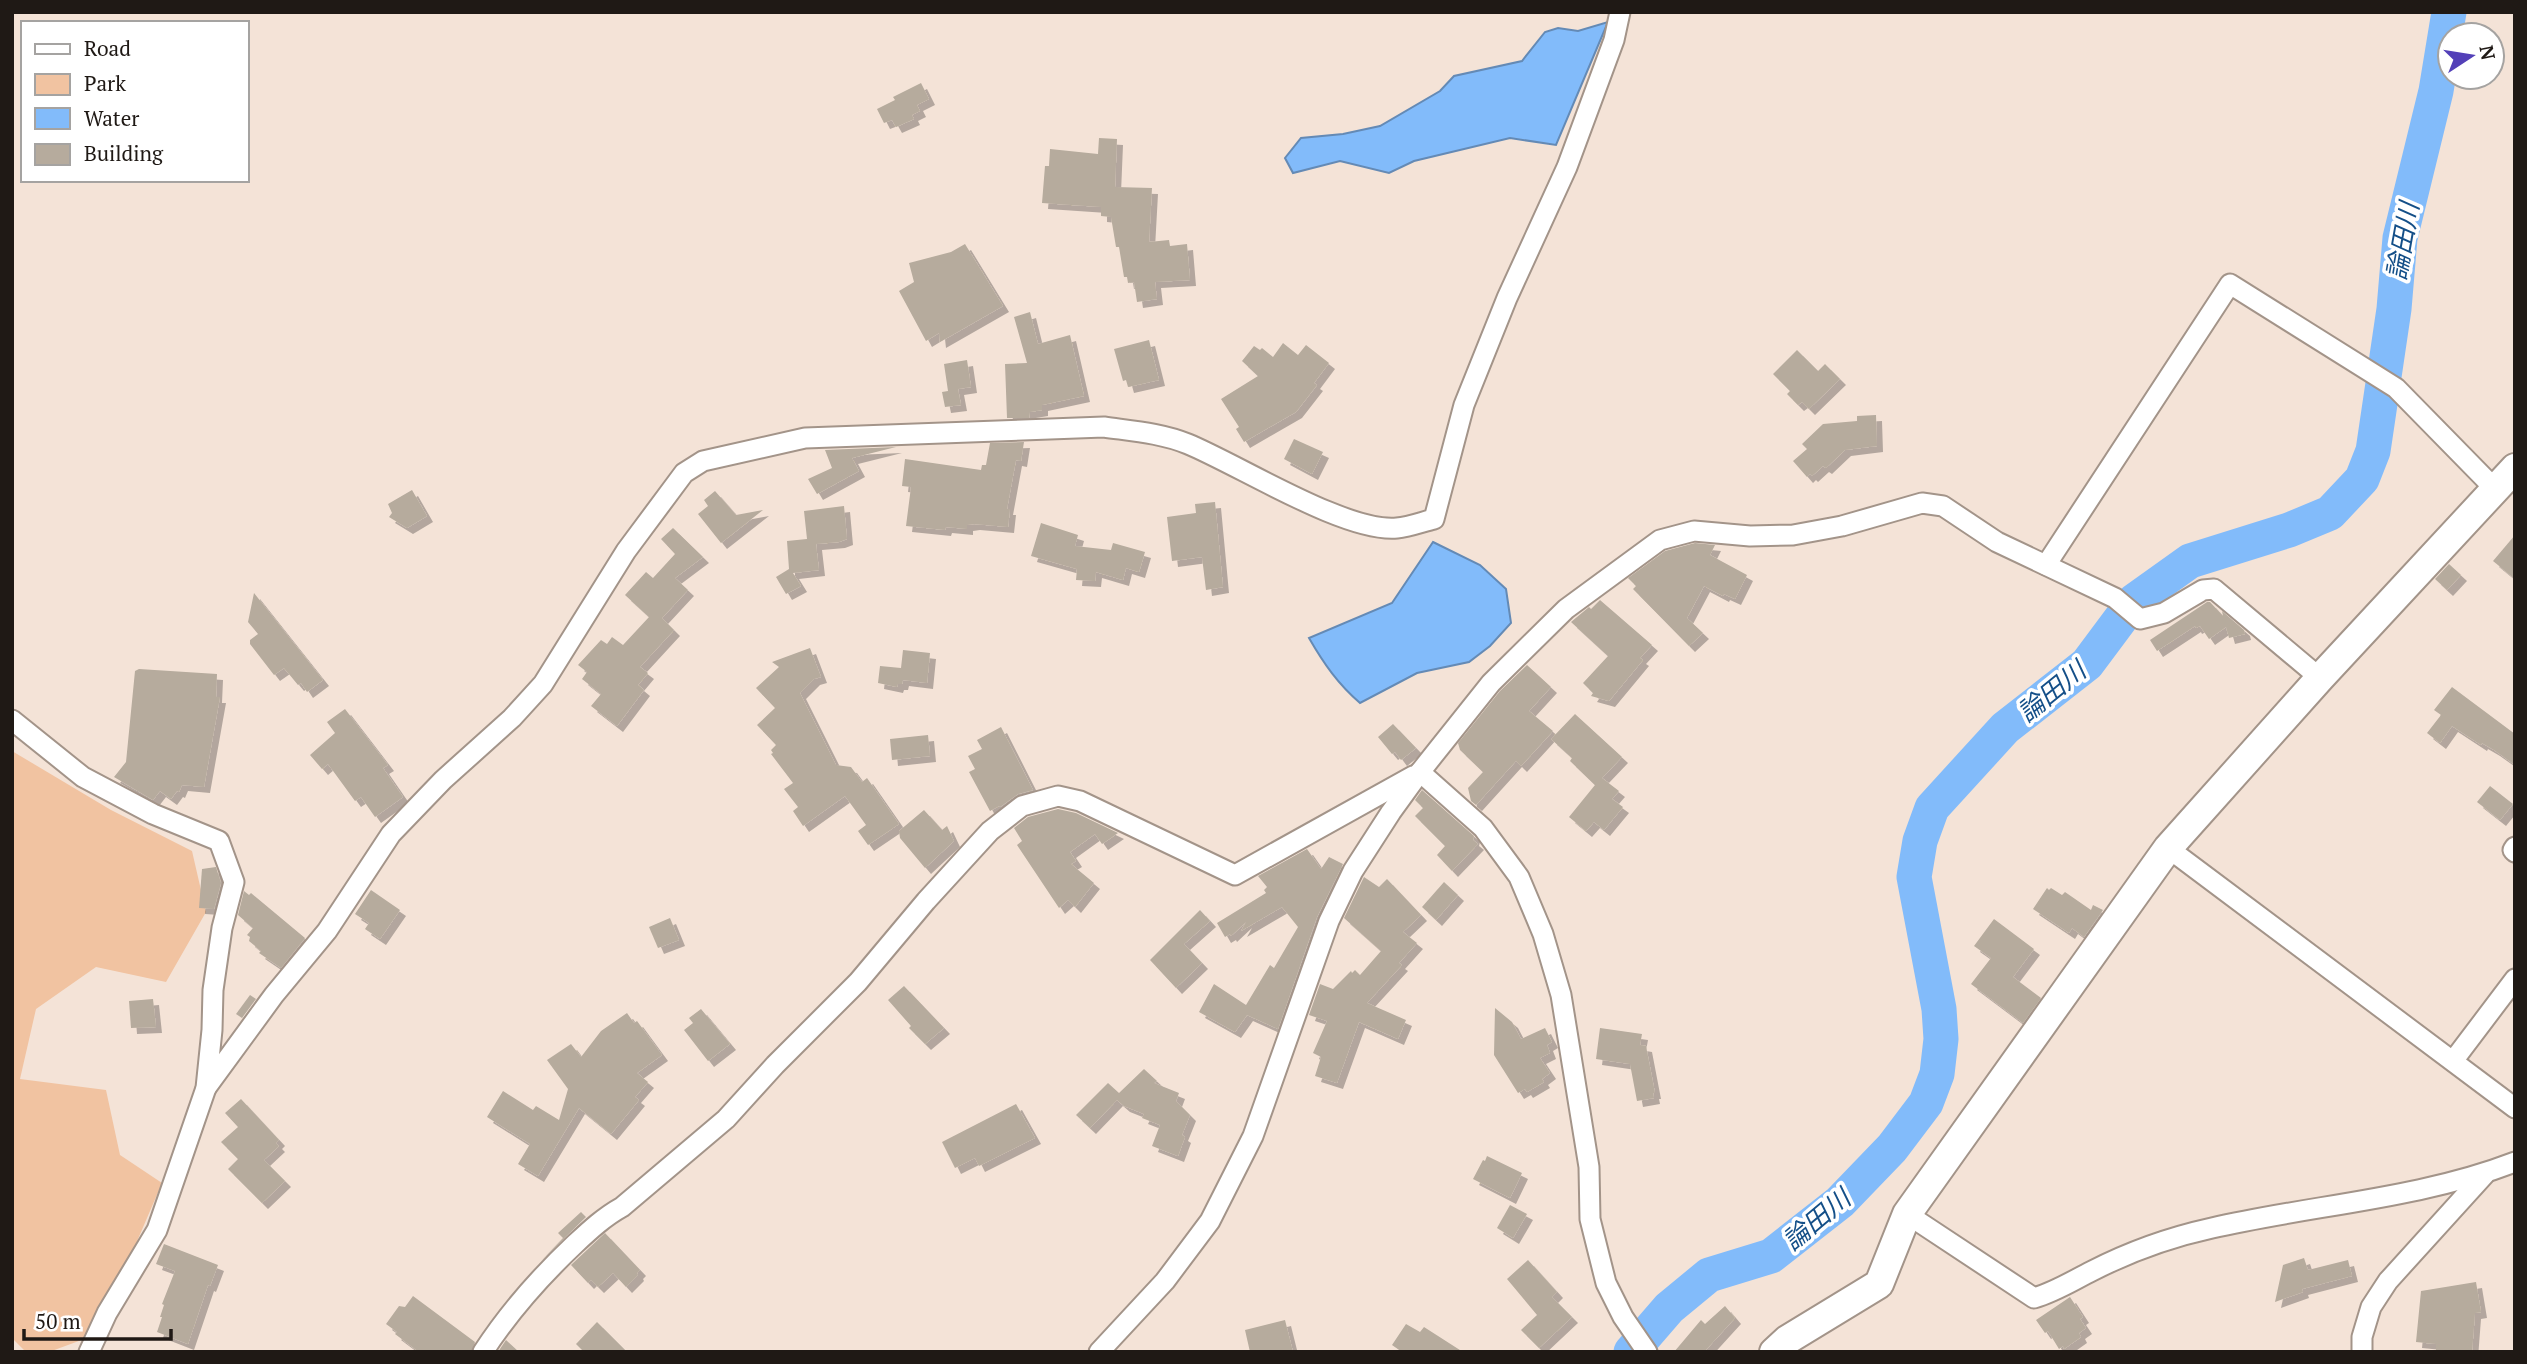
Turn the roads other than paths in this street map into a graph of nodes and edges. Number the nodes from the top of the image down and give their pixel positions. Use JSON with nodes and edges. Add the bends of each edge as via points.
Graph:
{"nodes":[{"id":1,"x":1620,"y":12,"type":"edge"},
{"id":2,"x":2515,"y":468,"type":"edge"},
{"id":3,"x":2496,"y":490,"type":"junction"},
{"id":4,"x":2046,"y":565,"type":"junction"},
{"id":5,"x":2320,"y":678,"type":"junction"},
{"id":6,"x":12,"y":720,"type":"edge"},
{"id":7,"x":1420,"y":772,"type":"junction"},
{"id":8,"x":2168,"y":848,"type":"junction"},
{"id":9,"x":2515,"y":979,"type":"edge"},
{"id":10,"x":2453,"y":1061,"type":"junction"},
{"id":11,"x":206,"y":1088,"type":"junction"},
{"id":12,"x":2515,"y":1108,"type":"edge"},
{"id":13,"x":2515,"y":1162,"type":"edge"},
{"id":14,"x":2486,"y":1174,"type":"junction"},
{"id":15,"x":1907,"y":1214,"type":"junction"},
{"id":16,"x":89,"y":1352,"type":"edge"},
{"id":17,"x":483,"y":1352,"type":"edge"},
{"id":18,"x":1099,"y":1352,"type":"edge"},
{"id":19,"x":1647,"y":1352,"type":"edge"},
{"id":20,"x":1774,"y":1352,"type":"edge"},
{"id":21,"x":2362,"y":1352,"type":"edge"}],
"edges":[{"from":1,"to":11,"type":"street","via":[[1567,167],[1464,405],[1434,519],[1396,528],[1367,525],[1186,443],[1104,427],[805,438],[703,461],[684,473],[625,551],[543,684],[390,834],[327,931]]},
{"from":2,"to":3,"type":"street"},
{"from":3,"to":4,"type":"street","via":[[2396,388],[2230,284]]},
{"from":3,"to":5,"type":"street"},
{"from":4,"to":5,"type":"street","via":[[2115,598],[2140,619],[2214,589]]},
{"from":4,"to":7,"type":"street","via":[[1997,542],[1943,506],[1922,503],[1793,535],[1694,531],[1660,540],[1566,609],[1492,683]]},
{"from":5,"to":8,"type":"street"},
{"from":6,"to":11,"type":"street","via":[[83,777],[153,814],[219,841],[234,882],[220,940]]},
{"from":7,"to":17,"type":"street","via":[[1235,875],[1080,801],[1058,796],[1022,806],[990,831],[858,982],[726,1119],[622,1207],[605,1216],[543,1274]]},
{"from":7,"to":18,"type":"street","via":[[1353,871],[1335,908],[1253,1136],[1210,1221],[1165,1281]]},
{"from":7,"to":19,"type":"street","via":[[1483,828],[1519,877],[1543,934],[1562,995],[1588,1167],[1590,1219],[1606,1283]]},
{"from":8,"to":10,"type":"street"},
{"from":8,"to":15,"type":"street"},
{"from":9,"to":10,"type":"street"},
{"from":10,"to":12,"type":"street"},
{"from":11,"to":16,"type":"street","via":[[157,1230],[107,1312]]},
{"from":13,"to":14,"type":"street"},
{"from":14,"to":15,"type":"street","via":[[2211,1228],[2156,1244],[2034,1298]]},
{"from":14,"to":21,"type":"street","via":[[2388,1281],[2371,1307]]},
{"from":15,"to":20,"type":"street","via":[[1879,1284]]}]}
